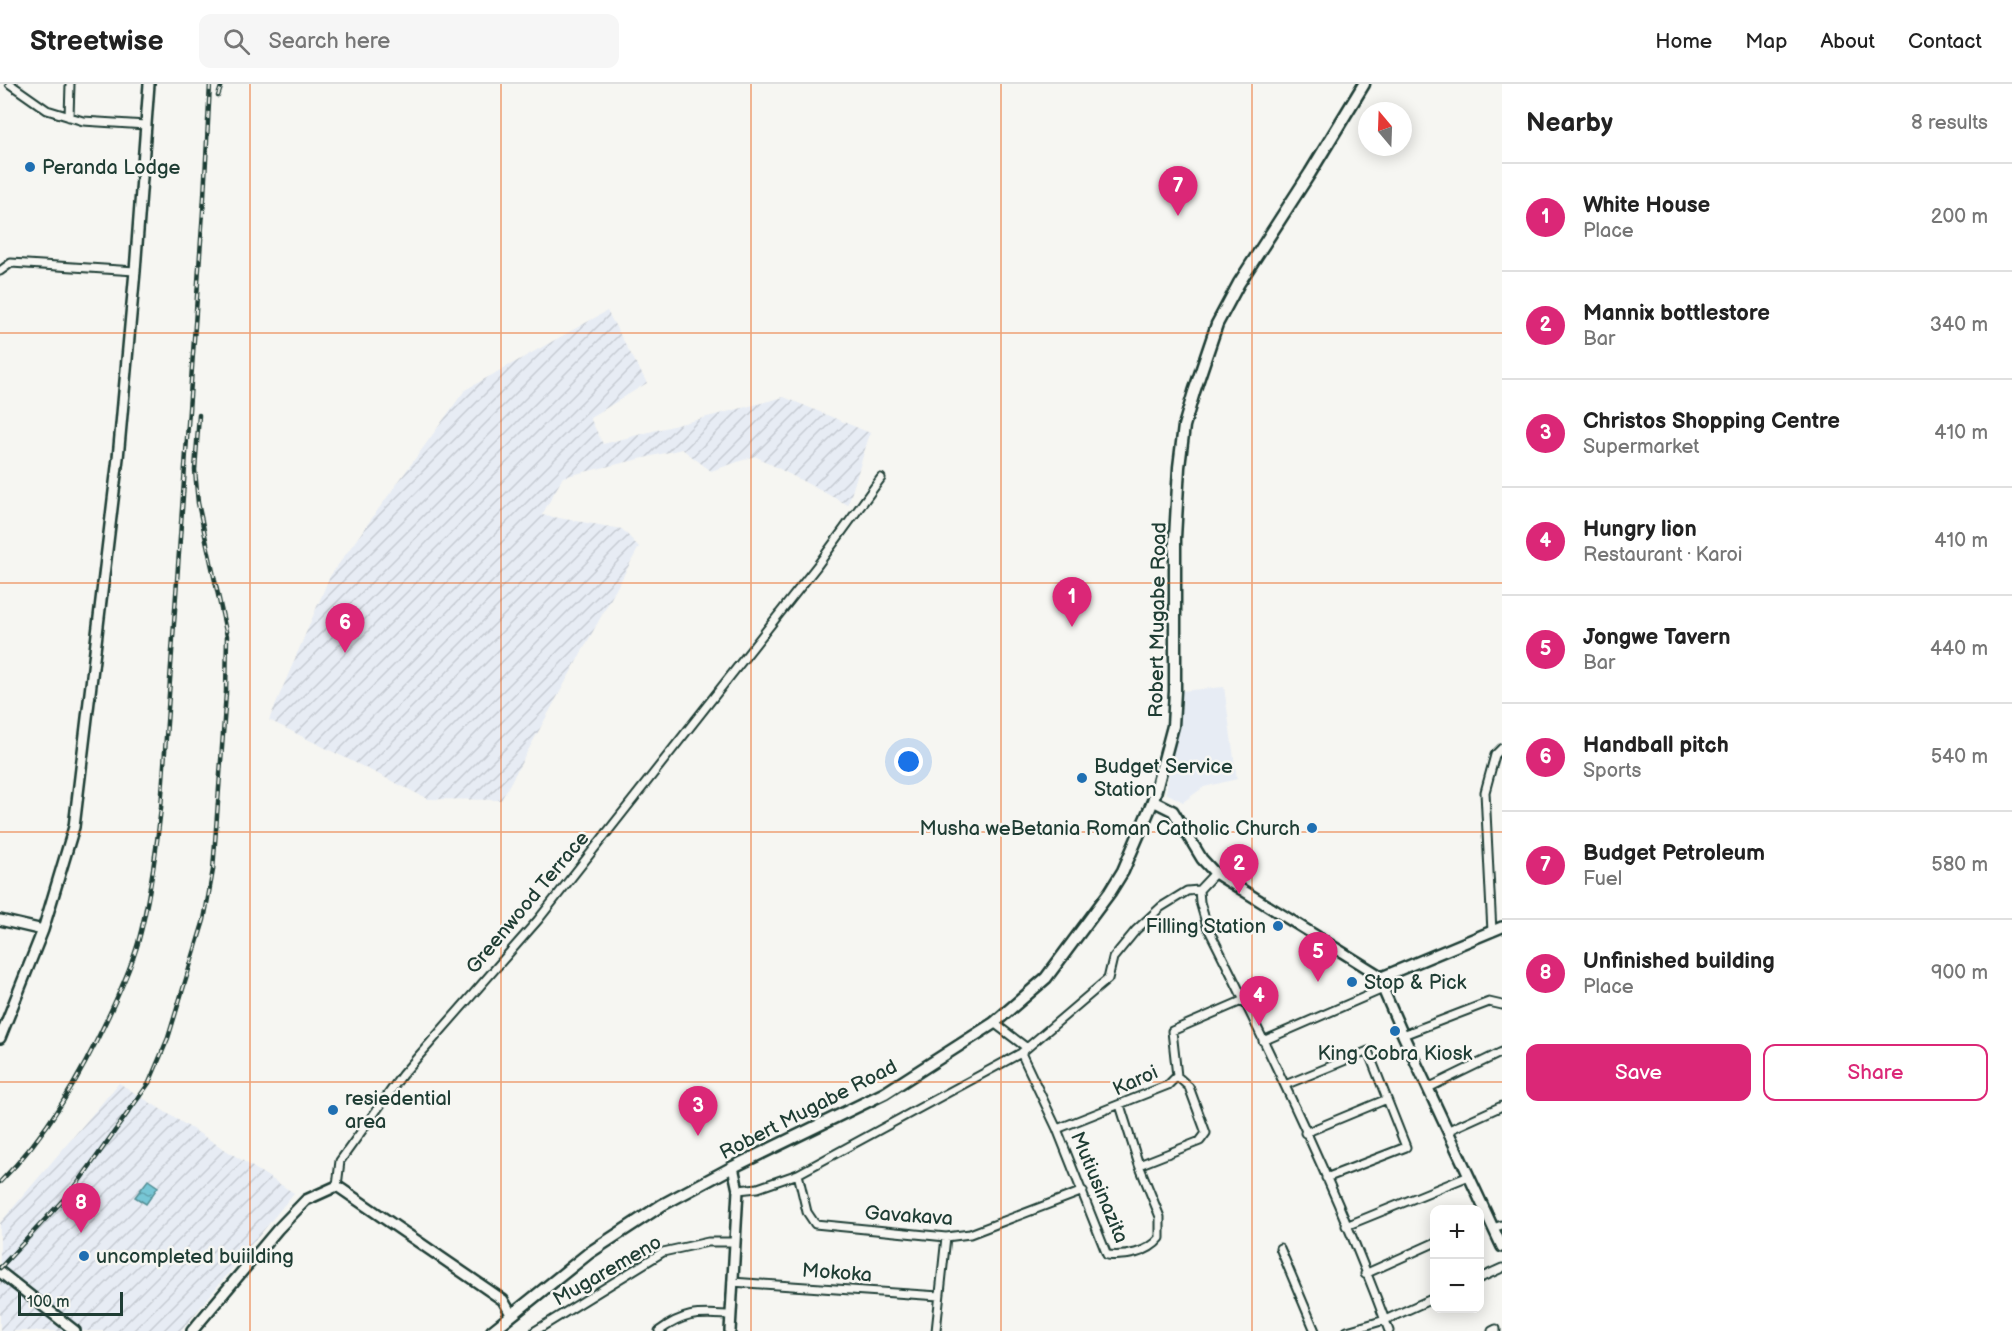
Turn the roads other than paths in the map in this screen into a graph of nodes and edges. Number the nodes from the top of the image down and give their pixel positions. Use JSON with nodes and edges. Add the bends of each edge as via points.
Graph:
{"nodes":[{"id":1,"x":10,"y":84,"type":"edge"},
{"id":2,"x":70,"y":84,"type":"edge"},
{"id":3,"x":149,"y":84,"type":"edge"},
{"id":4,"x":1364,"y":84,"type":"edge"},
{"id":5,"x":69,"y":117,"type":"junction"},
{"id":6,"x":146,"y":125,"type":"junction"},
{"id":7,"x":0,"y":271,"type":"edge"},
{"id":8,"x":135,"y":271,"type":"junction"},
{"id":9,"x":880,"y":478,"type":"dead end"},
{"id":10,"x":1502,"y":748,"type":"edge"},
{"id":11,"x":1153,"y":801,"type":"junction"},
{"id":12,"x":1215,"y":873,"type":"junction"},
{"id":13,"x":1199,"y":890,"type":"junction"},
{"id":14,"x":0,"y":920,"type":"edge"},
{"id":15,"x":1502,"y":927,"type":"edge"},
{"id":16,"x":43,"y":930,"type":"junction"},
{"id":17,"x":1492,"y":932,"type":"junction"},
{"id":18,"x":1382,"y":977,"type":"junction"},
{"id":19,"x":1383,"y":989,"type":"junction"},
{"id":20,"x":1244,"y":1000,"type":"junction"},
{"id":21,"x":1502,"y":1005,"type":"edge"},
{"id":22,"x":994,"y":1023,"type":"junction"},
{"id":23,"x":1403,"y":1035,"type":"junction"},
{"id":24,"x":0,"y":1038,"type":"edge"},
{"id":25,"x":1263,"y":1041,"type":"junction"},
{"id":26,"x":1024,"y":1050,"type":"junction"},
{"id":27,"x":1502,"y":1052,"type":"edge"},
{"id":28,"x":1177,"y":1076,"type":"junction"},
{"id":29,"x":1285,"y":1085,"type":"junction"},
{"id":30,"x":1428,"y":1088,"type":"junction"},
{"id":31,"x":1387,"y":1099,"type":"junction"},
{"id":32,"x":1119,"y":1105,"type":"junction"},
{"id":33,"x":1502,"y":1106,"type":"edge"},
{"id":34,"x":1057,"y":1129,"type":"junction"},
{"id":35,"x":1449,"y":1130,"type":"junction"},
{"id":36,"x":1305,"y":1133,"type":"junction"},
{"id":37,"x":1139,"y":1165,"type":"junction"},
{"id":38,"x":733,"y":1167,"type":"junction"},
{"id":39,"x":798,"y":1174,"type":"junction"},
{"id":40,"x":1469,"y":1176,"type":"junction"},
{"id":41,"x":1326,"y":1178,"type":"junction"},
{"id":42,"x":337,"y":1186,"type":"junction"},
{"id":43,"x":738,"y":1190,"type":"junction"},
{"id":44,"x":1083,"y":1191,"type":"junction"},
{"id":45,"x":1346,"y":1226,"type":"junction"},
{"id":46,"x":1498,"y":1227,"type":"edge"},
{"id":47,"x":946,"y":1237,"type":"junction"},
{"id":48,"x":734,"y":1242,"type":"junction"},
{"id":49,"x":1430,"y":1245,"type":"edge"},
{"id":50,"x":1502,"y":1247,"type":"edge"},
{"id":51,"x":1280,"y":1248,"type":"dead end"},
{"id":52,"x":1502,"y":1268,"type":"edge"},
{"id":53,"x":0,"y":1272,"type":"edge"},
{"id":54,"x":1365,"y":1274,"type":"junction"},
{"id":55,"x":1484,"y":1276,"type":"edge"},
{"id":56,"x":732,"y":1282,"type":"junction"},
{"id":57,"x":939,"y":1296,"type":"junction"},
{"id":58,"x":1430,"y":1300,"type":"edge"},
{"id":59,"x":511,"y":1314,"type":"junction"},
{"id":60,"x":731,"y":1315,"type":"junction"},
{"id":61,"x":1384,"y":1320,"type":"junction"},
{"id":62,"x":75,"y":1331,"type":"edge"},
{"id":63,"x":192,"y":1331,"type":"edge"},
{"id":64,"x":492,"y":1331,"type":"edge"},
{"id":65,"x":535,"y":1331,"type":"edge"},
{"id":66,"x":659,"y":1331,"type":"edge"},
{"id":67,"x":730,"y":1331,"type":"edge"},
{"id":68,"x":936,"y":1331,"type":"edge"},
{"id":69,"x":1315,"y":1331,"type":"edge"},
{"id":70,"x":1347,"y":1331,"type":"edge"},
{"id":71,"x":1389,"y":1331,"type":"edge"},
{"id":72,"x":1492,"y":1331,"type":"edge"},
{"id":73,"x":1496,"y":1331,"type":"edge"}],
"edges":[{"from":1,"to":5,"type":"street","via":[[47,110]]},
{"from":2,"to":5,"type":"street"},
{"from":3,"to":6,"type":"street"},
{"from":4,"to":11,"type":"main road","name":"Robert Mugabe Road","via":[[1239,283],[1217,324],[1194,392],[1184,426],[1175,538],[1173,726]]},
{"from":5,"to":6,"type":"street"},
{"from":6,"to":8,"type":"street"},
{"from":7,"to":8,"type":"street","via":[[11,263]]},
{"from":8,"to":16,"type":"street","via":[[118,458],[74,827]]},
{"from":9,"to":42,"type":"street","name":"Greenwood Terrace","via":[[818,566],[567,885],[402,1075],[340,1161]]},
{"from":10,"to":17,"type":"street","via":[[1495,755],[1485,792]]},
{"from":11,"to":12,"type":"street","via":[[1173,811]]},
{"from":11,"to":22,"type":"main road","name":"Robert Mugabe Road","via":[[1110,892],[1046,978]]},
{"from":12,"to":13,"type":"street"},
{"from":12,"to":18,"type":"street"},
{"from":13,"to":20,"type":"street","via":[[1207,926]]},
{"from":13,"to":26,"type":"street","via":[[1187,891],[1152,915],[1113,958],[1108,979]]},
{"from":14,"to":16,"type":"street"},
{"from":15,"to":17,"type":"street"},
{"from":16,"to":24,"type":"street"},
{"from":17,"to":18,"type":"street"},
{"from":18,"to":19,"type":"street"},
{"from":19,"to":23,"type":"street"},
{"from":19,"to":25,"type":"street"},
{"from":20,"to":25,"type":"street"},
{"from":20,"to":28,"type":"street","name":"Karoi","via":[[1172,1031]]},
{"from":21,"to":23,"type":"street","via":[[1489,1002]]},
{"from":22,"to":26,"type":"street"},
{"from":22,"to":38,"type":"main road","name":"Robert Mugabe Road","via":[[885,1093]]},
{"from":23,"to":30,"type":"street"},
{"from":25,"to":29,"type":"street"},
{"from":26,"to":34,"type":"street","name":"Mutiusinazita"},
{"from":26,"to":39,"type":"street"},
{"from":27,"to":30,"type":"street"},
{"from":28,"to":32,"type":"street","name":"Karoi","via":[[1168,1085]]},
{"from":28,"to":37,"type":"street","via":[[1189,1087],[1206,1133],[1200,1141]]},
{"from":29,"to":31,"type":"street","via":[[1368,1052]]},
{"from":29,"to":36,"type":"street"},
{"from":30,"to":35,"type":"street"},
{"from":31,"to":36,"type":"street"},
{"from":31,"to":41,"type":"street","via":[[1406,1147]]},
{"from":32,"to":34,"type":"street","name":"Karoi"},
{"from":32,"to":37,"type":"street","name":"Mutiusinazita"},
{"from":33,"to":35,"type":"street"},
{"from":34,"to":44,"type":"street","name":"Mutiusinazita"},
{"from":35,"to":40,"type":"street"},
{"from":36,"to":41,"type":"street"},
{"from":37,"to":44,"type":"street","name":"Mutiusinazita","via":[[1160,1217],[1160,1238],[1154,1245],[1123,1257],[1107,1255]]},
{"from":38,"to":43,"type":"street"},
{"from":38,"to":59,"type":"main road","name":"Robert Mugabe Road","via":[[662,1205],[588,1253]]},
{"from":39,"to":43,"type":"street","via":[[758,1188]]},
{"from":39,"to":47,"type":"street","name":"Gavakava","via":[[807,1212],[815,1224]]},
{"from":40,"to":45,"type":"street"},
{"from":40,"to":46,"type":"street"},
{"from":41,"to":45,"type":"street"},
{"from":42,"to":59,"type":"street","via":[[503,1300]]},
{"from":42,"to":63,"type":"street","via":[[306,1200]]},
{"from":43,"to":48,"type":"street"},
{"from":44,"to":47,"type":"street","name":"Gavakava","via":[[970,1234]]},
{"from":45,"to":54,"type":"street"},
{"from":46,"to":50,"type":"street"},
{"from":47,"to":57,"type":"street"},
{"from":48,"to":56,"type":"street"},
{"from":48,"to":65,"type":"street","name":"Mugaremeno","via":[[708,1242],[663,1252]]},
{"from":49,"to":54,"type":"street"},
{"from":51,"to":69,"type":"street"},
{"from":52,"to":55,"type":"street"},
{"from":53,"to":62,"type":"street"},
{"from":54,"to":61,"type":"street"},
{"from":56,"to":57,"type":"street","name":"Mokoka"},
{"from":56,"to":60,"type":"street"},
{"from":57,"to":68,"type":"street"},
{"from":58,"to":61,"type":"street"},
{"from":59,"to":64,"type":"main road","name":"Robert Mugabe Road"},
{"from":60,"to":66,"type":"street","via":[[693,1314],[672,1321]]},
{"from":60,"to":67,"type":"street"},
{"from":61,"to":70,"type":"street"},
{"from":61,"to":71,"type":"street"},
{"from":72,"to":73,"type":"street"}]}
